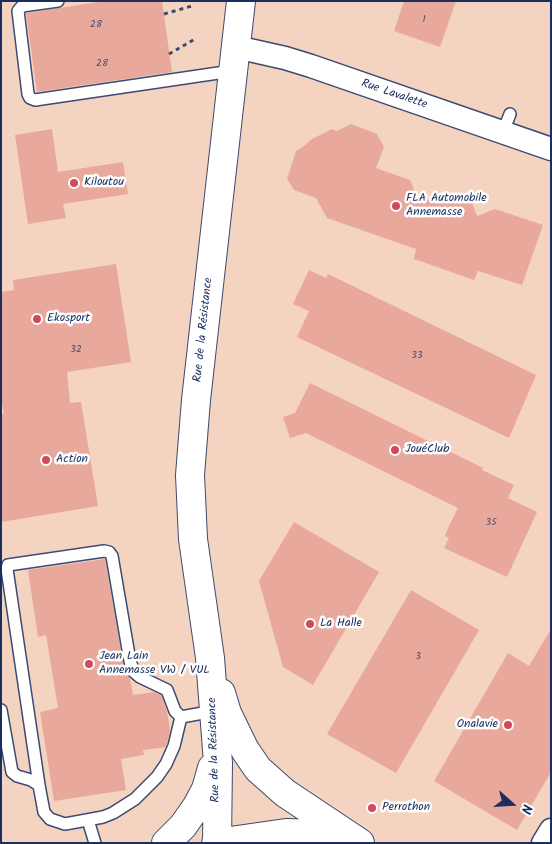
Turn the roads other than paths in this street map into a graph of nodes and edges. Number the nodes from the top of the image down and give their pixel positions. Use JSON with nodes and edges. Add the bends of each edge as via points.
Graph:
{"nodes":[{"id":1,"x":58,"y":1,"type":"edge"},
{"id":2,"x":241,"y":1,"type":"edge"},
{"id":3,"x":234,"y":59,"type":"junction"},
{"id":4,"x":551,"y":149,"type":"edge"},
{"id":5,"x":5,"y":565,"type":"edge"},
{"id":6,"x":210,"y":658,"type":"junction"},
{"id":7,"x":1,"y":710,"type":"edge"},
{"id":8,"x":214,"y":711,"type":"junction"},
{"id":9,"x":181,"y":717,"type":"junction"},
{"id":10,"x":217,"y":750,"type":"junction"},
{"id":11,"x":38,"y":785,"type":"junction"},
{"id":12,"x":283,"y":791,"type":"junction"},
{"id":13,"x":88,"y":820,"type":"junction"},
{"id":14,"x":551,"y":830,"type":"edge"},
{"id":15,"x":285,"y":838,"type":"edge"},
{"id":16,"x":95,"y":843,"type":"edge"},
{"id":17,"x":166,"y":843,"type":"edge"},
{"id":18,"x":217,"y":843,"type":"edge"},
{"id":19,"x":354,"y":843,"type":"edge"},
{"id":20,"x":360,"y":843,"type":"edge"},
{"id":21,"x":543,"y":843,"type":"edge"}],
"edges":[{"from":1,"to":3,"type":"lane","via":[[22,6],[18,11],[28,94],[35,100]]},
{"from":2,"to":3,"type":"street","name":"Rue de la Résistance"},
{"from":3,"to":4,"type":"street","name":"Rue Lavalette","via":[[311,66],[506,123]]},
{"from":3,"to":6,"type":"street","name":"Rue de la Résistance","via":[[190,475],[193,539]]},
{"from":5,"to":9,"type":"lane","via":[[104,551],[110,554],[134,672],[167,690]]},
{"from":5,"to":11,"type":"lane"},
{"from":6,"to":8,"type":"street","name":"Rue de la Résistance"},
{"from":6,"to":12,"type":"street","name":"Rue de la Résistance","via":[[227,713],[245,750],[263,774]]},
{"from":7,"to":11,"type":"lane","via":[[12,772]]},
{"from":8,"to":9,"type":"lane"},
{"from":8,"to":10,"type":"street","name":"Rue de la Résistance"},
{"from":9,"to":13,"type":"lane","via":[[174,746],[157,777],[124,807]]},
{"from":10,"to":17,"type":"street","via":[[209,780],[197,806]]},
{"from":10,"to":18,"type":"street","name":"Rue de la Résistance"},
{"from":11,"to":13,"type":"lane","via":[[44,812],[50,819],[65,824]]},
{"from":12,"to":15,"type":"street","via":[[287,815]]},
{"from":12,"to":20,"type":"street","name":"Rue de la Résistance"},
{"from":13,"to":16,"type":"lane"},
{"from":14,"to":21,"type":"street"},
{"from":15,"to":18,"type":"street"},
{"from":15,"to":19,"type":"street","via":[[326,835]]}]}
